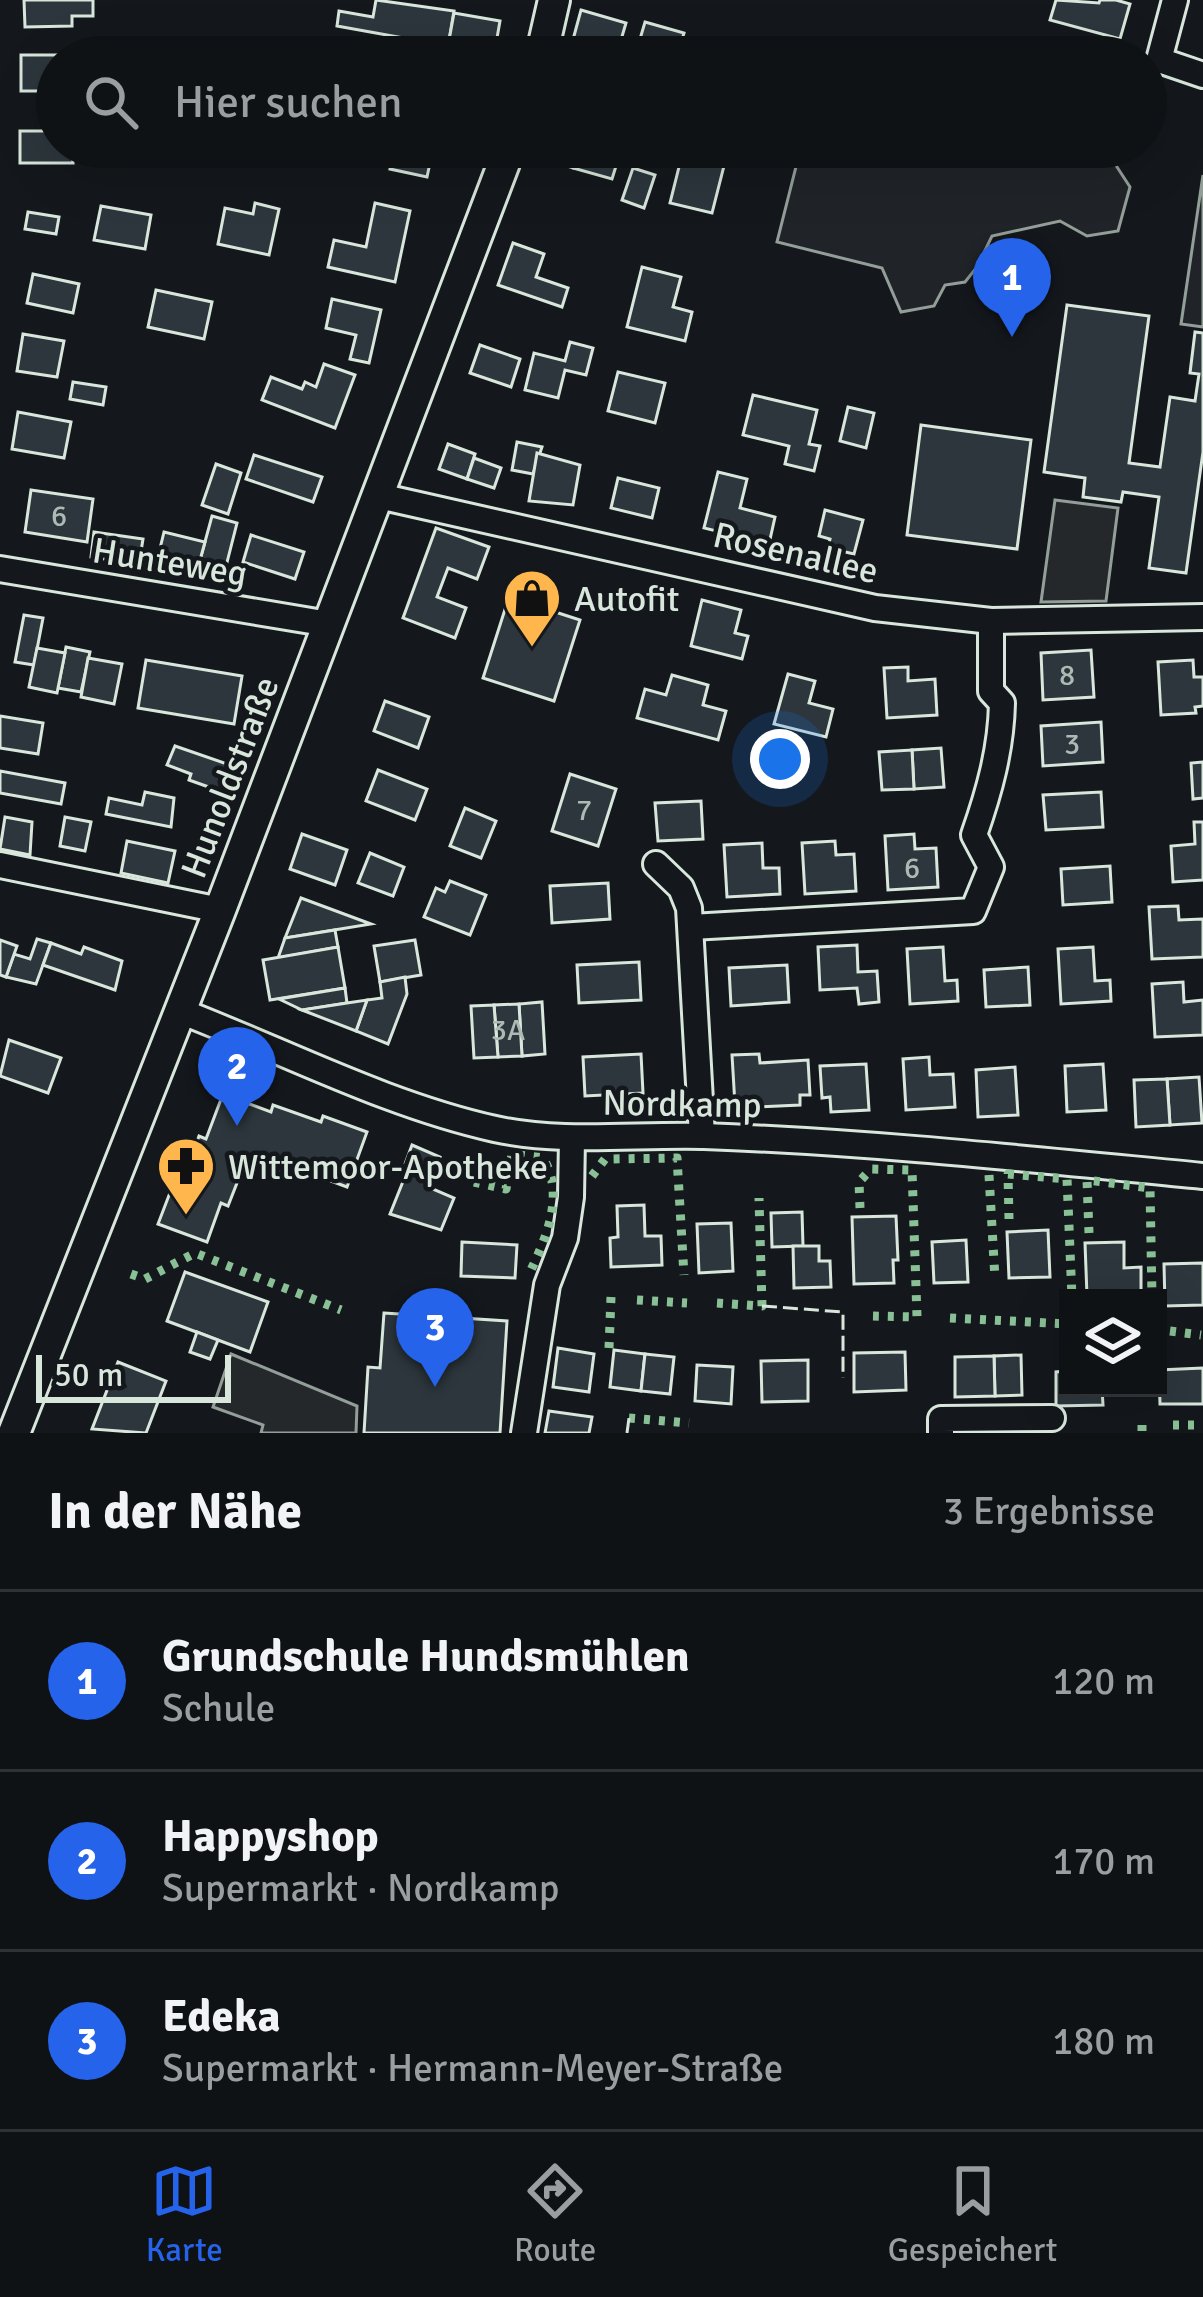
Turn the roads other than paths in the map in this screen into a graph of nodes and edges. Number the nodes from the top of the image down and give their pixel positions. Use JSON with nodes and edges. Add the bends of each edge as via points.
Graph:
{"nodes":[{"id":1,"x":554,"y":0,"type":"edge"},
{"id":2,"x":1175,"y":0,"type":"edge"},
{"id":3,"x":546,"y":36,"type":"edge"},
{"id":4,"x":1165,"y":36,"type":"edge"},
{"id":5,"x":1167,"y":63,"type":"edge"},
{"id":6,"x":1203,"y":75,"type":"edge"},
{"id":7,"x":503,"y":168,"type":"edge"},
{"id":8,"x":379,"y":496,"type":"junction"},
{"id":9,"x":0,"y":569,"type":"edge"},
{"id":10,"x":1203,"y":617,"type":"edge"},
{"id":11,"x":991,"y":620,"type":"junction"},
{"id":12,"x":329,"y":624,"type":"junction"},
{"id":13,"x":656,"y":864,"type":"dead end"},
{"id":14,"x":0,"y":865,"type":"edge"},
{"id":15,"x":220,"y":910,"type":"junction"},
{"id":16,"x":691,"y":927,"type":"junction"},
{"id":17,"x":180,"y":1011,"type":"junction"},
{"id":18,"x":702,"y":1136,"type":"junction"},
{"id":19,"x":572,"y":1138,"type":"junction"},
{"id":20,"x":1203,"y":1176,"type":"edge"},
{"id":21,"x":1052,"y":1418,"type":"dead end"},
{"id":22,"x":14,"y":1433,"type":"edge"},
{"id":23,"x":524,"y":1433,"type":"edge"},
{"id":24,"x":941,"y":1433,"type":"edge"}],
"edges":[{"from":1,"to":3,"type":"street"},
{"from":2,"to":4,"type":"street"},
{"from":5,"to":6,"type":"street"},
{"from":7,"to":8,"type":"street","name":"Hunoldstraße"},
{"from":8,"to":11,"type":"street","name":"Rosenallee","via":[[875,608]]},
{"from":8,"to":12,"type":"street","name":"Hunoldstraße"},
{"from":9,"to":12,"type":"street","name":"Hunteweg"},
{"from":10,"to":11,"type":"street","name":"Rosenallee"},
{"from":11,"to":16,"type":"street","via":[[991,691],[1002,703],[1001,733],[974,836],[992,868],[974,911]]},
{"from":12,"to":15,"type":"street","name":"Hunoldstraße"},
{"from":13,"to":16,"type":"street","via":[[681,887]]},
{"from":14,"to":15,"type":"street"},
{"from":15,"to":17,"type":"street","name":"Hunoldstraße"},
{"from":16,"to":18,"type":"street"},
{"from":17,"to":19,"type":"street","name":"Nordkamp","via":[[424,1109]]},
{"from":17,"to":22,"type":"street","name":"Hunoldstraße"},
{"from":18,"to":19,"type":"street","name":"Nordkamp"},
{"from":18,"to":20,"type":"street","name":"Nordkamp"},
{"from":19,"to":23,"type":"street","via":[[565,1238],[547,1285]]},
{"from":21,"to":24,"type":"street","via":[[941,1419]]}]}
